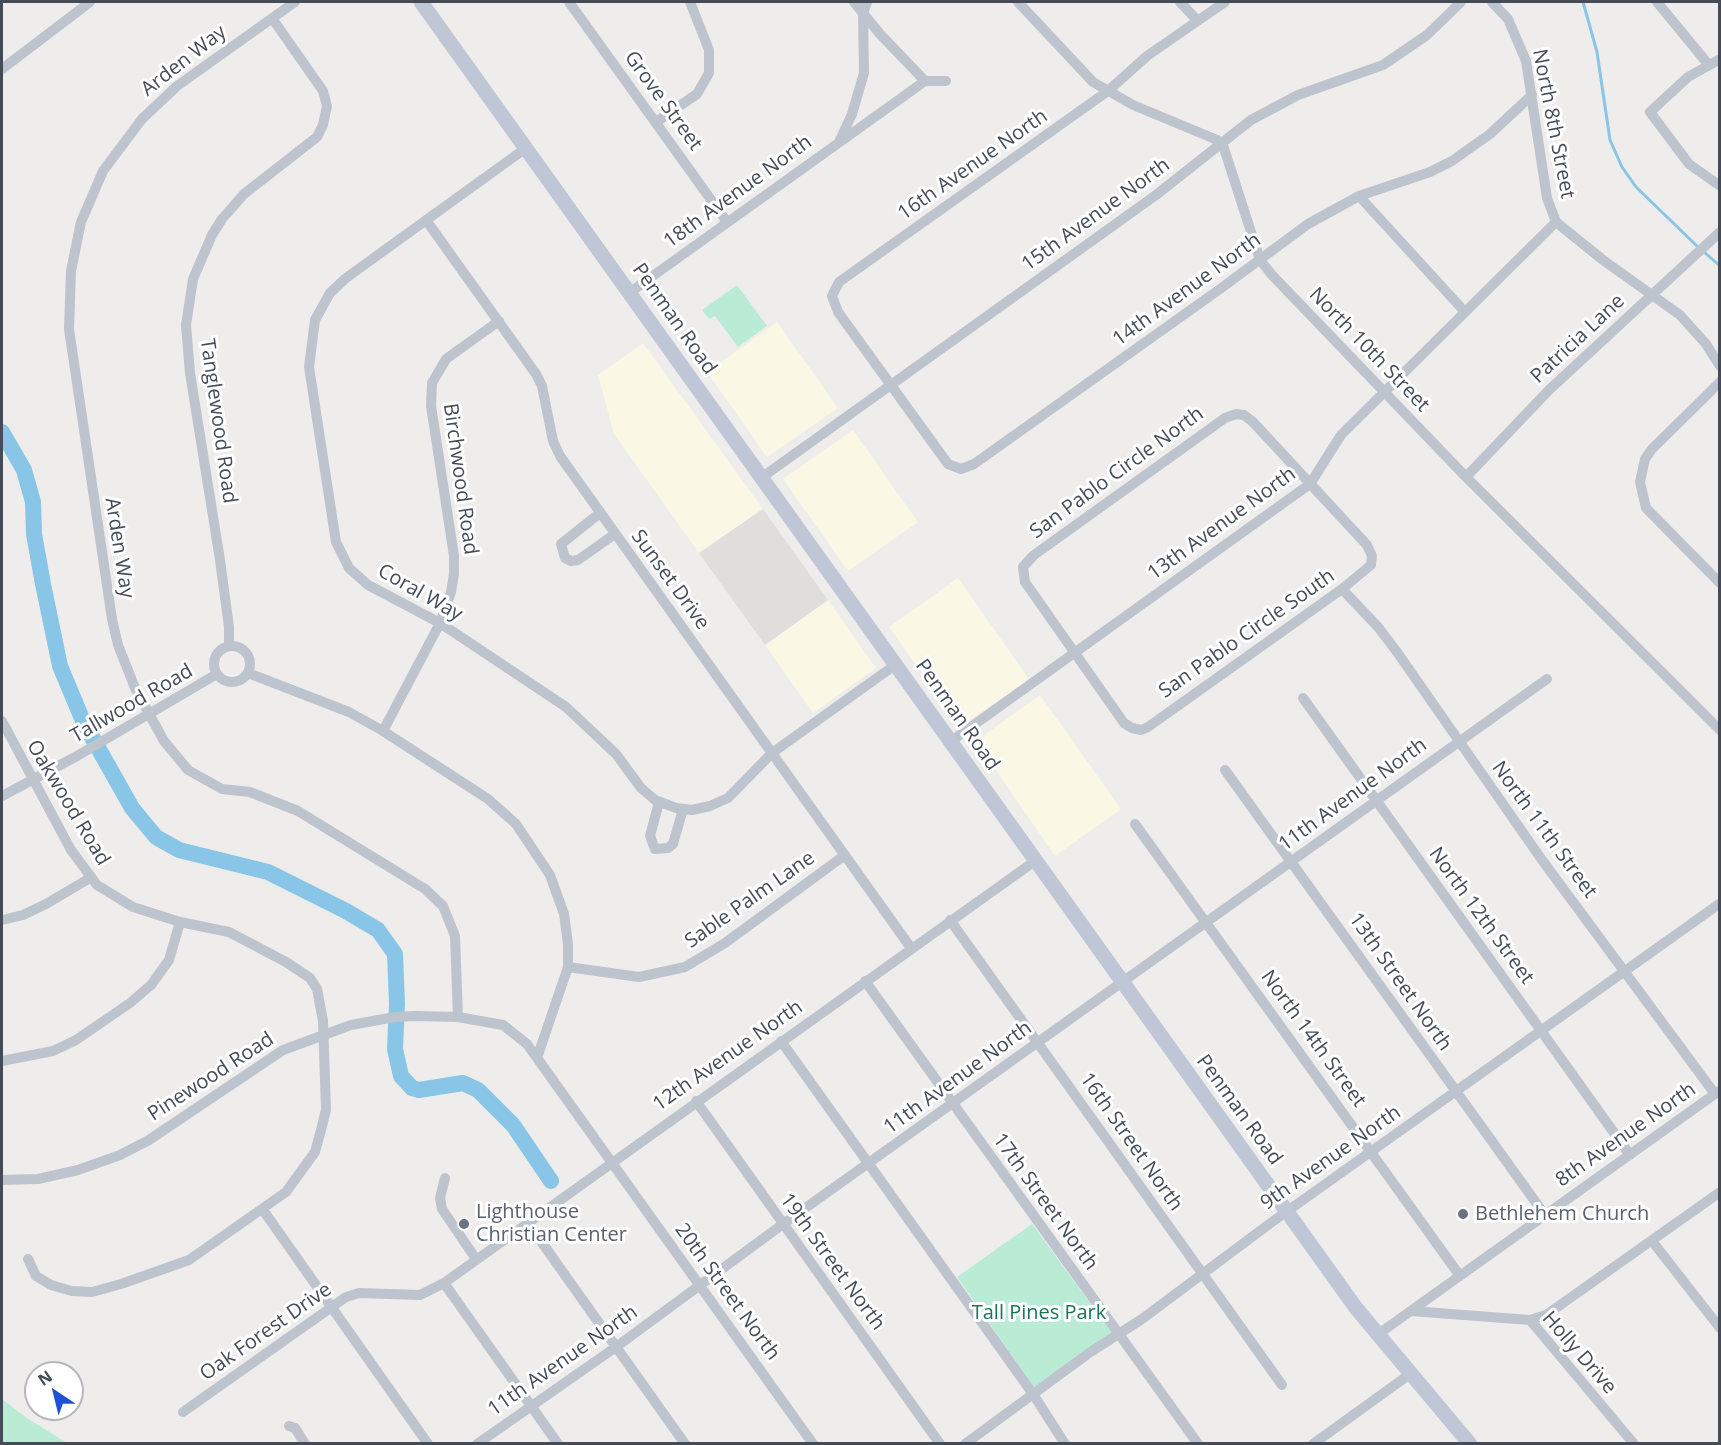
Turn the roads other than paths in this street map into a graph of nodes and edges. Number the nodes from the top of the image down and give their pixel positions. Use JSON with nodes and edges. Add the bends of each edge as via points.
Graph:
{"nodes":[{"id":1,"x":90,"y":2,"type":"edge"},
{"id":2,"x":295,"y":2,"type":"edge"},
{"id":3,"x":421,"y":2,"type":"edge"},
{"id":4,"x":569,"y":2,"type":"edge"},
{"id":5,"x":690,"y":2,"type":"edge"},
{"id":6,"x":854,"y":2,"type":"edge"},
{"id":7,"x":867,"y":2,"type":"edge"},
{"id":8,"x":1018,"y":2,"type":"edge"},
{"id":9,"x":1180,"y":2,"type":"edge"},
{"id":10,"x":1225,"y":2,"type":"edge"},
{"id":11,"x":1461,"y":2,"type":"edge"},
{"id":12,"x":1491,"y":2,"type":"edge"},
{"id":13,"x":1657,"y":2,"type":"edge"},
{"id":14,"x":863,"y":14,"type":"junction"},
{"id":15,"x":272,"y":18,"type":"junction"},
{"id":16,"x":1197,"y":20,"type":"junction"},
{"id":17,"x":1719,"y":59,"type":"edge"},
{"id":18,"x":1708,"y":64,"type":"junction"},
{"id":19,"x":2,"y":67,"type":"edge"},
{"id":20,"x":925,"y":81,"type":"junction"},
{"id":21,"x":946,"y":81,"type":"dead end"},
{"id":22,"x":1108,"y":91,"type":"junction"},
{"id":23,"x":1532,"y":95,"type":"junction"},
{"id":24,"x":656,"y":122,"type":"junction"},
{"id":25,"x":1222,"y":142,"type":"junction"},
{"id":26,"x":838,"y":143,"type":"junction"},
{"id":27,"x":526,"y":148,"type":"junction"},
{"id":28,"x":1719,"y":186,"type":"edge"},
{"id":29,"x":1359,"y":196,"type":"junction"},
{"id":30,"x":426,"y":220,"type":"junction"},
{"id":31,"x":727,"y":222,"type":"junction"},
{"id":32,"x":1556,"y":222,"type":"junction"},
{"id":33,"x":1719,"y":232,"type":"edge"},
{"id":34,"x":1260,"y":260,"type":"junction"},
{"id":35,"x":629,"y":292,"type":"junction"},
{"id":36,"x":1652,"y":296,"type":"junction"},
{"id":37,"x":1465,"y":312,"type":"junction"},
{"id":38,"x":499,"y":321,"type":"junction"},
{"id":39,"x":1719,"y":366,"type":"edge"},
{"id":40,"x":1719,"y":382,"type":"edge"},
{"id":41,"x":891,"y":386,"type":"junction"},
{"id":42,"x":1384,"y":393,"type":"junction"},
{"id":43,"x":1466,"y":477,"type":"junction"},
{"id":44,"x":761,"y":478,"type":"junction"},
{"id":45,"x":1310,"y":484,"type":"junction"},
{"id":46,"x":600,"y":513,"type":"junction"},
{"id":47,"x":615,"y":534,"type":"junction"},
{"id":48,"x":1719,"y":583,"type":"edge"},
{"id":49,"x":1342,"y":589,"type":"junction"},
{"id":50,"x":440,"y":623,"type":"junction"},
{"id":51,"x":229,"y":646,"type":"junction"},
{"id":52,"x":1075,"y":653,"type":"junction"},
{"id":53,"x":895,"y":665,"type":"junction"},
{"id":54,"x":248,"y":673,"type":"junction"},
{"id":55,"x":217,"y":674,"type":"junction"},
{"id":56,"x":1547,"y":679,"type":"dead end"},
{"id":57,"x":1303,"y":698,"type":"dead end"},
{"id":58,"x":148,"y":715,"type":"junction"},
{"id":59,"x":2,"y":721,"type":"edge"},
{"id":60,"x":1719,"y":730,"type":"edge"},
{"id":61,"x":383,"y":731,"type":"junction"},
{"id":62,"x":1459,"y":741,"type":"junction"},
{"id":63,"x":950,"y":742,"type":"junction"},
{"id":64,"x":772,"y":753,"type":"junction"},
{"id":65,"x":1225,"y":770,"type":"dead end"},
{"id":66,"x":33,"y":781,"type":"junction"},
{"id":67,"x":2,"y":796,"type":"edge"},
{"id":68,"x":1374,"y":800,"type":"junction"},
{"id":69,"x":659,"y":802,"type":"junction"},
{"id":70,"x":682,"y":808,"type":"junction"},
{"id":71,"x":1135,"y":824,"type":"dead end"},
{"id":72,"x":845,"y":855,"type":"junction"},
{"id":73,"x":1035,"y":861,"type":"junction"},
{"id":74,"x":1292,"y":862,"type":"junction"},
{"id":75,"x":90,"y":878,"type":"junction"},
{"id":76,"x":1719,"y":904,"type":"edge"},
{"id":77,"x":2,"y":920,"type":"edge"},
{"id":78,"x":950,"y":920,"type":"junction"},
{"id":79,"x":180,"y":922,"type":"junction"},
{"id":80,"x":1207,"y":922,"type":"junction"},
{"id":81,"x":911,"y":948,"type":"junction"},
{"id":82,"x":568,"y":966,"type":"junction"},
{"id":83,"x":1625,"y":970,"type":"junction"},
{"id":84,"x":865,"y":981,"type":"junction"},
{"id":85,"x":1122,"y":982,"type":"junction"},
{"id":86,"x":458,"y":1017,"type":"junction"},
{"id":87,"x":1541,"y":1031,"type":"junction"},
{"id":88,"x":323,"y":1034,"type":"junction"},
{"id":89,"x":781,"y":1041,"type":"junction"},
{"id":90,"x":1038,"y":1043,"type":"junction"},
{"id":91,"x":537,"y":1058,"type":"junction"},
{"id":92,"x":2,"y":1061,"type":"edge"},
{"id":93,"x":1456,"y":1092,"type":"junction"},
{"id":94,"x":1717,"y":1093,"type":"edge"},
{"id":95,"x":696,"y":1101,"type":"junction"},
{"id":96,"x":952,"y":1103,"type":"junction"},
{"id":97,"x":1372,"y":1152,"type":"junction"},
{"id":98,"x":1630,"y":1155,"type":"junction"},
{"id":99,"x":611,"y":1161,"type":"junction"},
{"id":100,"x":869,"y":1164,"type":"junction"},
{"id":101,"x":445,"y":1178,"type":"dead end"},
{"id":102,"x":2,"y":1180,"type":"edge"},
{"id":103,"x":1719,"y":1192,"type":"edge"},
{"id":104,"x":263,"y":1210,"type":"junction"},
{"id":105,"x":1287,"y":1212,"type":"junction"},
{"id":106,"x":1545,"y":1215,"type":"junction"},
{"id":107,"x":528,"y":1223,"type":"junction"},
{"id":108,"x":783,"y":1224,"type":"junction"},
{"id":109,"x":1652,"y":1241,"type":"junction"},
{"id":110,"x":28,"y":1259,"type":"dead end"},
{"id":111,"x":476,"y":1259,"type":"junction"},
{"id":112,"x":1202,"y":1274,"type":"junction"},
{"id":113,"x":1460,"y":1276,"type":"junction"},
{"id":114,"x":444,"y":1283,"type":"junction"},
{"id":115,"x":701,"y":1285,"type":"junction"},
{"id":116,"x":331,"y":1307,"type":"junction"},
{"id":117,"x":1411,"y":1311,"type":"junction"},
{"id":118,"x":1530,"y":1320,"type":"junction"},
{"id":119,"x":1719,"y":1328,"type":"edge"},
{"id":120,"x":1118,"y":1335,"type":"junction"},
{"id":121,"x":1377,"y":1335,"type":"junction"},
{"id":122,"x":616,"y":1347,"type":"junction"},
{"id":123,"x":1410,"y":1374,"type":"junction"},
{"id":124,"x":1282,"y":1385,"type":"dead end"},
{"id":125,"x":1033,"y":1394,"type":"junction"},
{"id":126,"x":531,"y":1407,"type":"junction"},
{"id":127,"x":183,"y":1412,"type":"dead end"},
{"id":128,"x":289,"y":1426,"type":"dead end"},
{"id":129,"x":305,"y":1443,"type":"edge"},
{"id":130,"x":428,"y":1443,"type":"edge"},
{"id":131,"x":477,"y":1443,"type":"edge"},
{"id":132,"x":558,"y":1443,"type":"edge"},
{"id":133,"x":685,"y":1443,"type":"edge"},
{"id":134,"x":813,"y":1443,"type":"edge"},
{"id":135,"x":940,"y":1443,"type":"edge"},
{"id":136,"x":966,"y":1443,"type":"edge"},
{"id":137,"x":1065,"y":1443,"type":"edge"},
{"id":138,"x":1198,"y":1443,"type":"edge"},
{"id":139,"x":1313,"y":1443,"type":"edge"},
{"id":140,"x":1470,"y":1443,"type":"edge"},
{"id":141,"x":1634,"y":1443,"type":"edge"}],
"edges":[{"from":1,"to":19,"type":"street"},
{"from":2,"to":15,"type":"street","name":"Arden Way"},
{"from":3,"to":27,"type":"street","name":"Penman Road"},
{"from":4,"to":24,"type":"street","name":"Grove Street"},
{"from":5,"to":24,"type":"street","via":[[709,50],[709,73],[697,94]]},
{"from":6,"to":14,"type":"street"},
{"from":7,"to":14,"type":"street","name":"18th Avenue North"},
{"from":8,"to":22,"type":"street","via":[[1087,76]]},
{"from":9,"to":16,"type":"street"},
{"from":10,"to":16,"type":"street","name":"16th Avenue North"},
{"from":11,"to":25,"type":"street","name":"15th Avenue North","via":[[1427,35],[1383,65],[1273,106]]},
{"from":12,"to":23,"type":"street","name":"North 8th Street","via":[[1508,19],[1518,39]]},
{"from":13,"to":18,"type":"street"},
{"from":14,"to":20,"type":"street"},
{"from":14,"to":26,"type":"street","name":"18th Avenue North","via":[[864,73],[852,114]]},
{"from":15,"to":51,"type":"street","name":"Tanglewood Road","via":[[323,91],[327,106],[323,125],[317,137],[244,194],[222,219],[193,279],[186,325]]},
{"from":15,"to":58,"type":"street","name":"Arden Way","via":[[177,86],[142,119],[103,171],[75,246],[69,329],[110,608],[118,645]]},
{"from":16,"to":22,"type":"street","name":"16th Avenue North","via":[[1147,56]]},
{"from":17,"to":18,"type":"street"},
{"from":18,"to":28,"type":"street","via":[[1650,112],[1689,164]]},
{"from":20,"to":21,"type":"street"},
{"from":20,"to":26,"type":"street","name":"18th Avenue North"},
{"from":22,"to":25,"type":"street"},
{"from":22,"to":41,"type":"street","name":"16th Avenue North","via":[[839,282],[832,296],[834,304]]},
{"from":23,"to":29,"type":"street","name":"14th Avenue North","via":[[1490,134],[1452,160],[1430,172]]},
{"from":23,"to":32,"type":"street","name":"North 8th Street","via":[[1547,198]]},
{"from":24,"to":31,"type":"street","name":"Grove Street"},
{"from":25,"to":34,"type":"street","name":"North 10th Street"},
{"from":25,"to":41,"type":"street","name":"15th Avenue North","via":[[1156,195]]},
{"from":26,"to":31,"type":"street","name":"18th Avenue North"},
{"from":27,"to":30,"type":"street","name":"Coral Way"},
{"from":27,"to":35,"type":"street","name":"Penman Road"},
{"from":29,"to":34,"type":"street","name":"14th Avenue North","via":[[1308,224]]},
{"from":29,"to":37,"type":"street"},
{"from":30,"to":38,"type":"street","name":"Sunset Drive"},
{"from":30,"to":50,"type":"street","name":"Coral Way","via":[[330,293],[315,320],[309,367],[333,524],[342,555],[349,568],[368,585]]},
{"from":31,"to":35,"type":"street","name":"18th Avenue North"},
{"from":32,"to":36,"type":"street","name":"North 8th Street"},
{"from":32,"to":37,"type":"street","name":"13th Avenue North"},
{"from":33,"to":36,"type":"street","name":"Patricia Lane"},
{"from":34,"to":41,"type":"street","name":"14th Avenue North","via":[[974,464],[961,469],[948,464]]},
{"from":34,"to":42,"type":"street","name":"North 10th Street"},
{"from":35,"to":44,"type":"street","name":"Penman Road"},
{"from":36,"to":39,"type":"street","name":"North 8th Street","via":[[1680,315],[1706,344]]},
{"from":36,"to":43,"type":"street","name":"Patricia Lane","via":[[1528,411]]},
{"from":37,"to":42,"type":"street","name":"13th Avenue North"},
{"from":38,"to":46,"type":"street","name":"Sunset Drive","via":[[542,386],[553,441]]},
{"from":38,"to":50,"type":"street","name":"Birchwood Road","via":[[454,350],[439,366],[432,383],[431,406],[454,556],[451,592]]},
{"from":40,"to":48,"type":"street","via":[[1652,449],[1640,482],[1646,508]]},
{"from":41,"to":44,"type":"street","name":"15th Avenue North"},
{"from":42,"to":43,"type":"street","name":"North 10th Street"},
{"from":42,"to":45,"type":"street","name":"13th Avenue North","via":[[1341,435]]},
{"from":43,"to":60,"type":"street","name":"North 10th Street"},
{"from":44,"to":53,"type":"street","name":"Penman Road"},
{"from":45,"to":49,"type":"street","name":"San Pablo Circle South","via":[[1367,545],[1372,556],[1371,565]]},
{"from":45,"to":52,"type":"street","name":"13th Avenue North"},
{"from":45,"to":52,"type":"street","name":"San Pablo Circle North","via":[[1253,422],[1236,414],[1225,418],[1034,555],[1023,567],[1025,582]]},
{"from":46,"to":47,"type":"street","name":"Sunset Drive"},
{"from":46,"to":47,"type":"street","via":[[561,544],[565,558],[578,560]]},
{"from":47,"to":64,"type":"street","name":"Sunset Drive"},
{"from":49,"to":52,"type":"street","name":"San Pablo Circle South","via":[[1141,730],[1124,723]]},
{"from":49,"to":62,"type":"street","name":"North 11th Street","via":[[1378,627]]},
{"from":50,"to":61,"type":"street","name":"Birchwood Road"},
{"from":50,"to":69,"type":"street","name":"Coral Way","via":[[566,707],[597,733],[641,788]]},
{"from":51,"to":54,"type":"street","via":[[245,651],[250,662]]},
{"from":51,"to":55,"type":"street","via":[[215,656]]},
{"from":52,"to":63,"type":"street","name":"13th Avenue North"},
{"from":53,"to":63,"type":"street","name":"Penman Road"},
{"from":53,"to":64,"type":"street","name":"Coral Way"},
{"from":54,"to":55,"type":"street","via":[[233,682]]},
{"from":54,"to":61,"type":"street","via":[[338,708]]},
{"from":55,"to":58,"type":"street","name":"Tallwood Road"},
{"from":56,"to":62,"type":"street","name":"11th Avenue North"},
{"from":57,"to":68,"type":"street","name":"North 12th Street"},
{"from":58,"to":66,"type":"street","name":"Tallwood Road"},
{"from":58,"to":86,"type":"street","name":"Arden Way","via":[[175,755],[199,778],[222,789],[250,792],[298,811],[426,889],[443,906],[455,936]]},
{"from":59,"to":66,"type":"street","name":"Oakwood Road"},
{"from":61,"to":82,"type":"street","via":[[488,799],[516,824],[550,875],[558,896],[564,914]]},
{"from":62,"to":68,"type":"street","name":"11th Avenue North"},
{"from":62,"to":83,"type":"street","name":"North 11th Street"},
{"from":63,"to":73,"type":"street","name":"Penman Road"},
{"from":64,"to":70,"type":"street","name":"Coral Way","via":[[729,798],[710,806]]},
{"from":64,"to":72,"type":"street","name":"Sunset Drive"},
{"from":65,"to":74,"type":"street","name":"13th Street North"},
{"from":66,"to":67,"type":"street","name":"Tallwood Road"},
{"from":66,"to":75,"type":"street","name":"Oakwood Road"},
{"from":68,"to":74,"type":"street","name":"11th Avenue North"},
{"from":68,"to":87,"type":"street","name":"North 12th Street"},
{"from":69,"to":70,"type":"street","name":"Coral Way"},
{"from":69,"to":70,"type":"street","via":[[650,836],[655,849],[673,844]]},
{"from":71,"to":80,"type":"street","name":"North 14th Street"},
{"from":72,"to":81,"type":"street","name":"Sunset Drive"},
{"from":72,"to":82,"type":"street","name":"Sable Palm Lane","via":[[725,944],[685,967],[639,977]]},
{"from":73,"to":78,"type":"street","name":"12th Avenue North"},
{"from":73,"to":85,"type":"street","name":"Penman Road"},
{"from":74,"to":80,"type":"street","name":"11th Avenue North"},
{"from":74,"to":93,"type":"street","name":"13th Street North"},
{"from":75,"to":77,"type":"street","via":[[23,915]]},
{"from":75,"to":79,"type":"street","name":"Oakwood Road","via":[[124,903]]},
{"from":76,"to":83,"type":"street","name":"9th Avenue North"},
{"from":78,"to":81,"type":"street","name":"12th Avenue North"},
{"from":78,"to":90,"type":"street","name":"16th Street North"},
{"from":79,"to":88,"type":"street","name":"Oakwood Road","via":[[229,932],[250,941],[310,978],[321,1002]]},
{"from":79,"to":92,"type":"street","via":[[169,960],[152,985],[130,1003],[53,1051]]},
{"from":80,"to":85,"type":"street","name":"11th Avenue North"},
{"from":80,"to":97,"type":"street","name":"North 14th Street"},
{"from":81,"to":84,"type":"street","name":"12th Avenue North"},
{"from":82,"to":91,"type":"street"},
{"from":83,"to":87,"type":"street","name":"9th Avenue North"},
{"from":83,"to":94,"type":"street","name":"North 11th Street","via":[[1649,1009]]},
{"from":84,"to":89,"type":"street","name":"12th Avenue North"},
{"from":84,"to":96,"type":"street","name":"17th Street North"},
{"from":85,"to":90,"type":"street","name":"11th Avenue North"},
{"from":85,"to":105,"type":"street","name":"Penman Road"},
{"from":86,"to":88,"type":"street","name":"Pinewood Road","via":[[394,1017]]},
{"from":86,"to":91,"type":"street","name":"Pinewood Road","via":[[503,1025],[517,1034]]},
{"from":87,"to":93,"type":"street","name":"9th Avenue North"},
{"from":87,"to":98,"type":"street","name":"North 12th Street"},
{"from":88,"to":102,"type":"street","name":"Pinewood Road","via":[[263,1062],[149,1140],[120,1155],[38,1179]]},
{"from":88,"to":104,"type":"street","via":[[326,1110],[315,1152],[286,1192]]},
{"from":89,"to":95,"type":"street","name":"12th Avenue North"},
{"from":89,"to":100,"type":"street"},
{"from":90,"to":96,"type":"street","name":"11th Avenue North"},
{"from":90,"to":112,"type":"street","name":"16th Street North"},
{"from":91,"to":99,"type":"street","name":"20th Street North"},
{"from":93,"to":97,"type":"street","name":"9th Avenue North"},
{"from":93,"to":106,"type":"street","name":"13th Street North"},
{"from":94,"to":98,"type":"street","name":"8th Avenue North"},
{"from":95,"to":99,"type":"street","name":"12th Avenue North"},
{"from":95,"to":108,"type":"street","name":"19th Street North"},
{"from":96,"to":100,"type":"street","name":"11th Avenue North"},
{"from":96,"to":120,"type":"street","name":"17th Street North"},
{"from":97,"to":105,"type":"street","name":"9th Avenue North"},
{"from":97,"to":113,"type":"street","name":"North 14th Street"},
{"from":98,"to":106,"type":"street","name":"8th Avenue North"},
{"from":99,"to":107,"type":"street","name":"12th Avenue North"},
{"from":99,"to":115,"type":"street","name":"20th Street North"},
{"from":100,"to":108,"type":"street","name":"11th Avenue North"},
{"from":100,"to":125,"type":"street"},
{"from":101,"to":111,"type":"street","via":[[440,1198],[442,1209]]},
{"from":103,"to":109,"type":"street"},
{"from":104,"to":110,"type":"street","via":[[189,1260],[92,1292],[51,1285],[36,1276]]},
{"from":104,"to":116,"type":"street"},
{"from":105,"to":112,"type":"street","name":"9th Avenue North"},
{"from":105,"to":121,"type":"street","name":"Penman Road"},
{"from":106,"to":113,"type":"street","name":"8th Avenue North"},
{"from":107,"to":111,"type":"street","name":"12th Avenue North"},
{"from":107,"to":122,"type":"street"},
{"from":108,"to":115,"type":"street","name":"11th Avenue North"},
{"from":108,"to":135,"type":"street","name":"19th Street North"},
{"from":109,"to":118,"type":"street","via":[[1546,1315]]},
{"from":109,"to":119,"type":"street"},
{"from":111,"to":114,"type":"street","name":"12th Avenue North"},
{"from":112,"to":120,"type":"street","name":"9th Avenue North"},
{"from":112,"to":124,"type":"street","name":"16th Street North"},
{"from":113,"to":117,"type":"street","name":"8th Avenue North"},
{"from":114,"to":116,"type":"street","name":"Oak Forest Drive","via":[[420,1295],[359,1293]]},
{"from":114,"to":126,"type":"street"},
{"from":115,"to":122,"type":"street","name":"11th Avenue North"},
{"from":115,"to":134,"type":"street","name":"20th Street North"},
{"from":116,"to":127,"type":"street","name":"Oak Forest Drive"},
{"from":116,"to":130,"type":"street"},
{"from":117,"to":118,"type":"street","name":"Holly Drive"},
{"from":117,"to":121,"type":"street","name":"8th Avenue North"},
{"from":118,"to":141,"type":"street","name":"Holly Drive"},
{"from":120,"to":125,"type":"street","name":"9th Avenue North"},
{"from":120,"to":138,"type":"street","name":"17th Street North"},
{"from":121,"to":123,"type":"street","name":"Penman Road"},
{"from":122,"to":126,"type":"street","name":"11th Avenue North"},
{"from":122,"to":133,"type":"street"},
{"from":123,"to":139,"type":"street"},
{"from":123,"to":140,"type":"street","name":"Penman Road"},
{"from":125,"to":136,"type":"street","name":"9th Avenue North"},
{"from":125,"to":137,"type":"street"},
{"from":126,"to":131,"type":"street","name":"11th Avenue North"},
{"from":126,"to":132,"type":"street"},
{"from":128,"to":129,"type":"street"}]}
